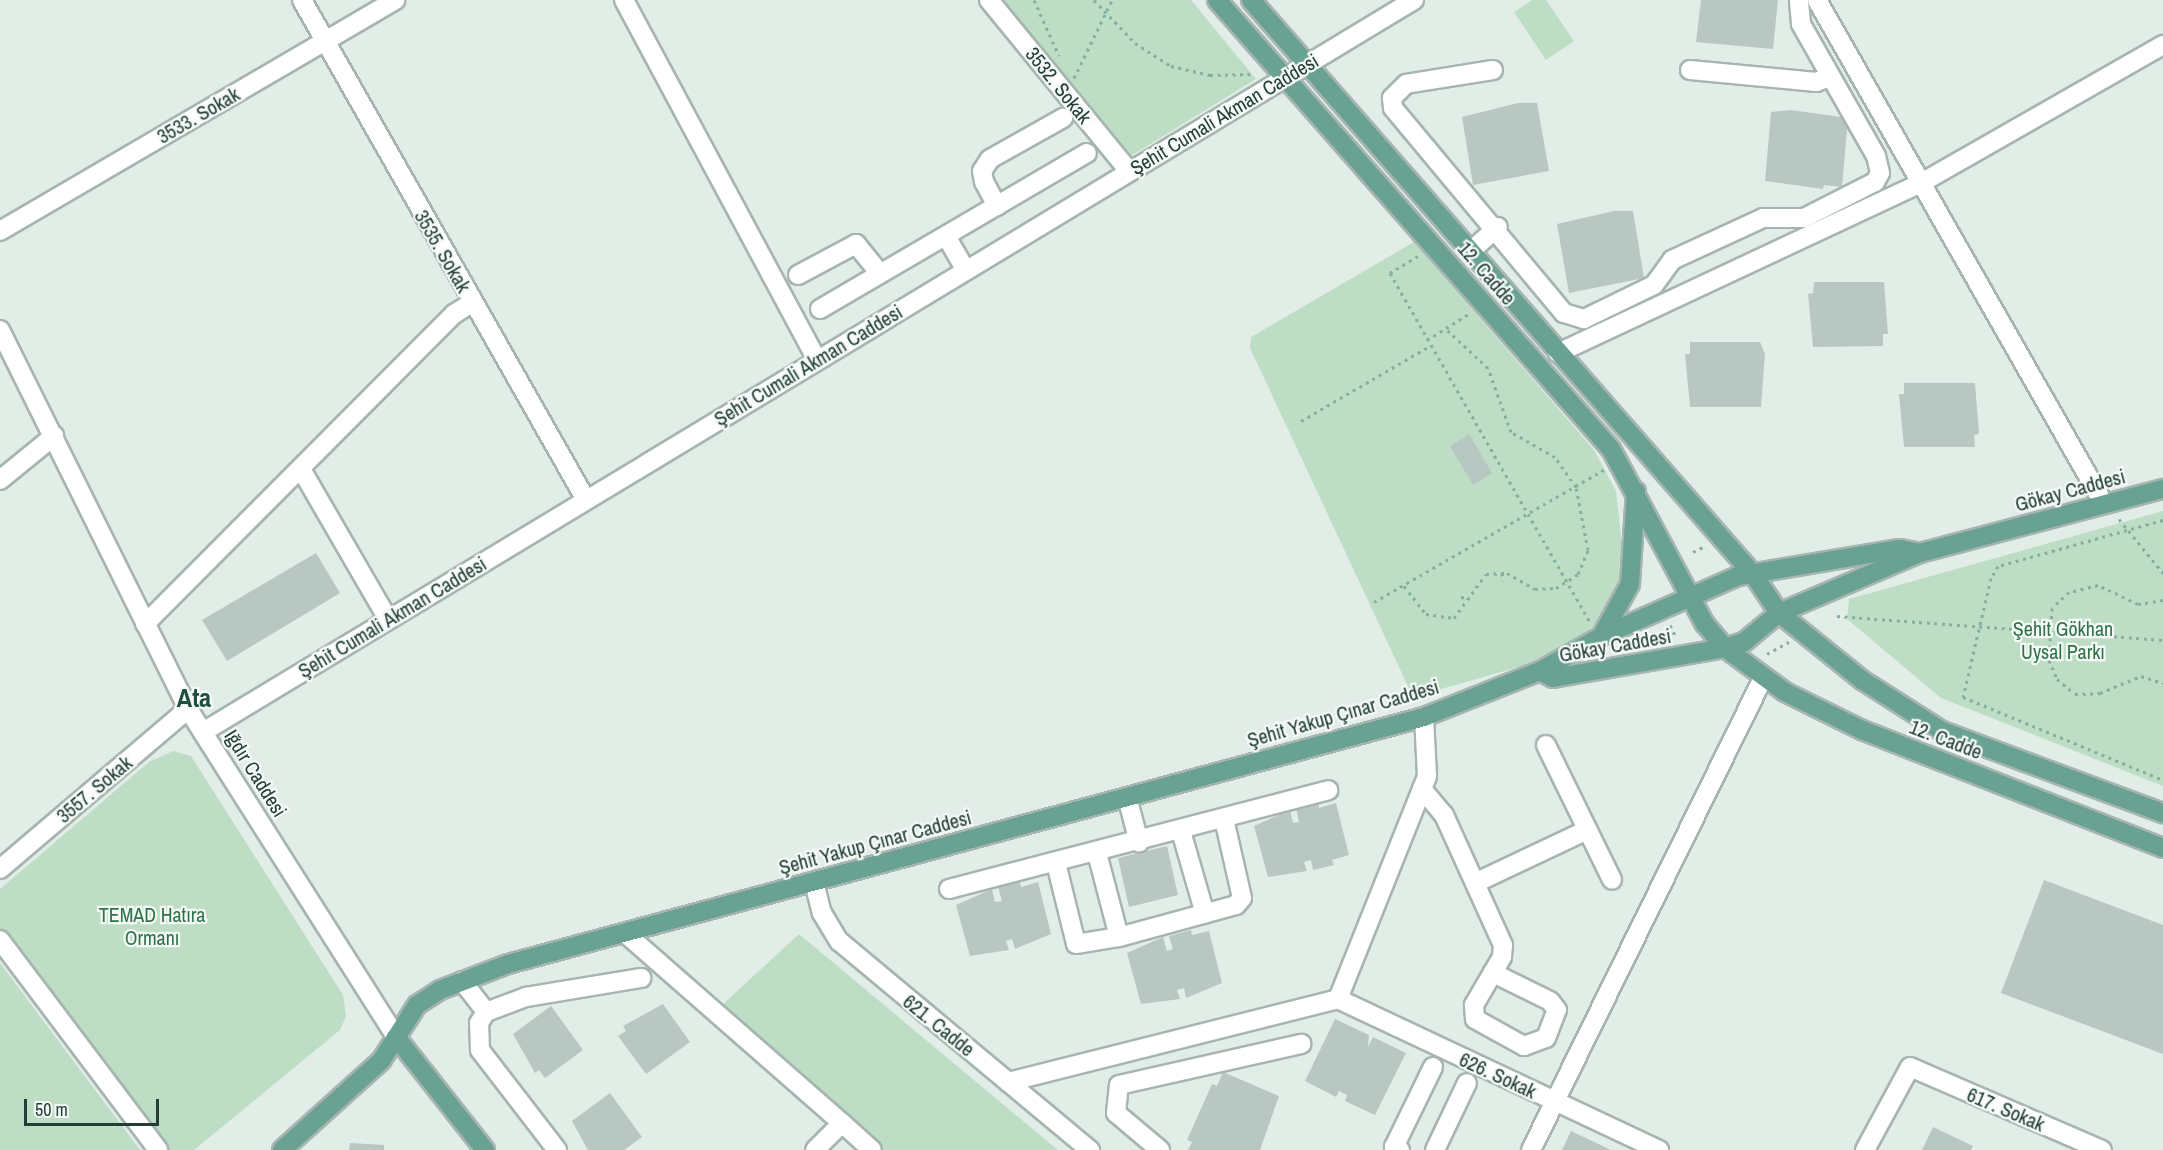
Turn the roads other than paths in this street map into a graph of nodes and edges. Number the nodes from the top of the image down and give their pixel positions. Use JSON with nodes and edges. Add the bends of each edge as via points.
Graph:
{"nodes":[{"id":1,"x":302,"y":0,"type":"edge"},
{"id":2,"x":396,"y":0,"type":"edge"},
{"id":3,"x":624,"y":0,"type":"edge"},
{"id":4,"x":989,"y":0,"type":"edge"},
{"id":5,"x":1216,"y":0,"type":"edge"},
{"id":6,"x":1251,"y":0,"type":"edge"},
{"id":7,"x":1414,"y":0,"type":"edge"},
{"id":8,"x":1798,"y":0,"type":"edge"},
{"id":9,"x":1817,"y":0,"type":"edge"},
{"id":10,"x":1834,"y":30,"type":"junction"},
{"id":11,"x":1812,"y":42,"type":"junction"},
{"id":12,"x":323,"y":43,"type":"junction"},
{"id":13,"x":2163,"y":45,"type":"edge"},
{"id":14,"x":1310,"y":64,"type":"junction"},
{"id":15,"x":1493,"y":70,"type":"dead end"},
{"id":16,"x":1690,"y":70,"type":"dead end"},
{"id":17,"x":1286,"y":77,"type":"junction"},
{"id":18,"x":1830,"y":77,"type":"junction"},
{"id":19,"x":1063,"y":118,"type":"dead end"},
{"id":20,"x":1087,"y":153,"type":"dead end"},
{"id":21,"x":1129,"y":171,"type":"junction"},
{"id":22,"x":1921,"y":183,"type":"junction"},
{"id":23,"x":996,"y":206,"type":"junction"},
{"id":24,"x":1498,"y":227,"type":"junction"},
{"id":25,"x":0,"y":231,"type":"edge"},
{"id":26,"x":946,"y":236,"type":"junction"},
{"id":27,"x":1471,"y":251,"type":"junction"},
{"id":28,"x":966,"y":270,"type":"junction"},
{"id":29,"x":880,"y":274,"type":"junction"},
{"id":30,"x":798,"y":275,"type":"dead end"},
{"id":31,"x":472,"y":302,"type":"junction"},
{"id":32,"x":820,"y":309,"type":"dead end"},
{"id":33,"x":0,"y":330,"type":"edge"},
{"id":34,"x":1558,"y":353,"type":"junction"},
{"id":35,"x":817,"y":360,"type":"junction"},
{"id":36,"x":54,"y":436,"type":"junction"},
{"id":37,"x":301,"y":469,"type":"junction"},
{"id":38,"x":0,"y":480,"type":"edge"},
{"id":39,"x":1636,"y":489,"type":"junction"},
{"id":40,"x":2163,"y":489,"type":"edge"},
{"id":41,"x":586,"y":500,"type":"junction"},
{"id":42,"x":2104,"y":504,"type":"junction"},
{"id":43,"x":1920,"y":553,"type":"junction"},
{"id":44,"x":1753,"y":574,"type":"junction"},
{"id":45,"x":1692,"y":597,"type":"junction"},
{"id":46,"x":1779,"y":613,"type":"junction"},
{"id":47,"x":388,"y":619,"type":"junction"},
{"id":48,"x":144,"y":624,"type":"junction"},
{"id":49,"x":1598,"y":633,"type":"junction"},
{"id":50,"x":1725,"y":648,"type":"junction"},
{"id":51,"x":1540,"y":671,"type":"junction"},
{"id":52,"x":1763,"y":678,"type":"junction"},
{"id":53,"x":188,"y":709,"type":"junction"},
{"id":54,"x":1424,"y":717,"type":"junction"},
{"id":55,"x":203,"y":732,"type":"junction"},
{"id":56,"x":1546,"y":745,"type":"dead end"},
{"id":57,"x":1422,"y":789,"type":"junction"},
{"id":58,"x":1328,"y":790,"type":"dead end"},
{"id":59,"x":1127,"y":797,"type":"junction"},
{"id":60,"x":2163,"y":813,"type":"edge"},
{"id":61,"x":1224,"y":819,"type":"junction"},
{"id":62,"x":1587,"y":830,"type":"junction"},
{"id":63,"x":1181,"y":831,"type":"junction"},
{"id":64,"x":1139,"y":842,"type":"junction"},
{"id":65,"x":2163,"y":848,"type":"edge"},
{"id":66,"x":1097,"y":853,"type":"junction"},
{"id":67,"x":1056,"y":863,"type":"junction"},
{"id":68,"x":0,"y":868,"type":"edge"},
{"id":69,"x":1612,"y":880,"type":"dead end"},
{"id":70,"x":814,"y":882,"type":"junction"},
{"id":71,"x":1475,"y":883,"type":"junction"},
{"id":72,"x":949,"y":889,"type":"dead end"},
{"id":73,"x":1205,"y":914,"type":"junction"},
{"id":74,"x":625,"y":933,"type":"junction"},
{"id":75,"x":1119,"y":937,"type":"junction"},
{"id":76,"x":0,"y":940,"type":"edge"},
{"id":77,"x":1493,"y":973,"type":"junction"},
{"id":78,"x":641,"y":978,"type":"dead end"},
{"id":79,"x":462,"y":981,"type":"junction"},
{"id":80,"x":1338,"y":999,"type":"junction"},
{"id":81,"x":486,"y":1012,"type":"junction"},
{"id":82,"x":396,"y":1037,"type":"junction"},
{"id":83,"x":1301,"y":1044,"type":"dead end"},
{"id":84,"x":1433,"y":1067,"type":"dead end"},
{"id":85,"x":1008,"y":1082,"type":"junction"},
{"id":86,"x":1467,"y":1083,"type":"dead end"},
{"id":87,"x":1555,"y":1102,"type":"junction"},
{"id":88,"x":842,"y":1123,"type":"junction"},
{"id":89,"x":158,"y":1150,"type":"edge"},
{"id":90,"x":282,"y":1150,"type":"edge"},
{"id":91,"x":485,"y":1150,"type":"edge"},
{"id":92,"x":557,"y":1150,"type":"edge"},
{"id":93,"x":815,"y":1150,"type":"edge"},
{"id":94,"x":872,"y":1150,"type":"edge"},
{"id":95,"x":1090,"y":1150,"type":"edge"},
{"id":96,"x":1160,"y":1150,"type":"edge"},
{"id":97,"x":1400,"y":1150,"type":"edge"},
{"id":98,"x":1435,"y":1150,"type":"edge"},
{"id":99,"x":1531,"y":1150,"type":"edge"},
{"id":100,"x":1659,"y":1150,"type":"edge"},
{"id":101,"x":1865,"y":1150,"type":"edge"},
{"id":102,"x":2102,"y":1150,"type":"edge"}],
"edges":[{"from":1,"to":12,"type":"street","name":"3535. Sokak"},
{"from":2,"to":12,"type":"street","name":"3533. Sokak"},
{"from":3,"to":35,"type":"street"},
{"from":4,"to":21,"type":"street","name":"3532. Sokak"},
{"from":5,"to":17,"type":"main road","name":"12. Cadde"},
{"from":6,"to":14,"type":"main road","name":"12. Cadde"},
{"from":7,"to":14,"type":"street","name":"Şehit Cumali Akman Caddesi"},
{"from":8,"to":11,"type":"street","via":[[1801,24]]},
{"from":9,"to":10,"type":"street"},
{"from":10,"to":11,"type":"street"},
{"from":10,"to":22,"type":"street"},
{"from":11,"to":18,"type":"street"},
{"from":12,"to":25,"type":"street","name":"3533. Sokak"},
{"from":12,"to":31,"type":"street","name":"3535. Sokak"},
{"from":13,"to":22,"type":"street"},
{"from":14,"to":17,"type":"street","name":"Şehit Cumali Akman Caddesi"},
{"from":14,"to":27,"type":"main road","name":"12. Cadde"},
{"from":15,"to":24,"type":"street","via":[[1406,84],[1392,98],[1403,124]]},
{"from":16,"to":18,"type":"street","via":[[1816,82]]},
{"from":17,"to":21,"type":"street","name":"Şehit Cumali Akman Caddesi"},
{"from":17,"to":39,"type":"main road","name":"12. Cadde","via":[[1611,449]]},
{"from":18,"to":24,"type":"street","via":[[1876,156],[1880,173],[1875,182],[1804,218],[1762,218],[1672,260],[1654,285],[1593,315],[1584,319],[1564,313]]},
{"from":19,"to":23,"type":"street","via":[[990,159],[982,171]]},
{"from":20,"to":23,"type":"street"},
{"from":21,"to":28,"type":"street","name":"Şehit Cumali Akman Caddesi"},
{"from":22,"to":34,"type":"street"},
{"from":22,"to":42,"type":"street"},
{"from":23,"to":26,"type":"street"},
{"from":24,"to":27,"type":"street"},
{"from":26,"to":28,"type":"street"},
{"from":26,"to":29,"type":"street"},
{"from":27,"to":34,"type":"main road","name":"12. Cadde"},
{"from":28,"to":35,"type":"street","name":"Şehit Cumali Akman Caddesi"},
{"from":29,"to":30,"type":"street","via":[[856,244]]},
{"from":29,"to":32,"type":"street"},
{"from":31,"to":37,"type":"street","via":[[454,314]]},
{"from":31,"to":41,"type":"street","name":"3535. Sokak"},
{"from":33,"to":36,"type":"street","name":"Iğdır Caddesi"},
{"from":34,"to":44,"type":"main road","name":"12. Cadde"},
{"from":35,"to":41,"type":"street","name":"Şehit Cumali Akman Caddesi"},
{"from":36,"to":38,"type":"street"},
{"from":36,"to":48,"type":"street","name":"Iğdır Caddesi"},
{"from":37,"to":47,"type":"street"},
{"from":37,"to":48,"type":"street"},
{"from":39,"to":45,"type":"main road","name":"12. Cadde"},
{"from":39,"to":49,"type":"main road","via":[[1630,584]]},
{"from":40,"to":42,"type":"main road","name":"Gökay Caddesi"},
{"from":41,"to":47,"type":"street","name":"Şehit Cumali Akman Caddesi"},
{"from":42,"to":43,"type":"main road","name":"Gökay Caddesi"},
{"from":43,"to":44,"type":"main road","name":"Gökay Caddesi","via":[[1900,549]]},
{"from":43,"to":46,"type":"main road","name":"Gökay Caddesi"},
{"from":44,"to":45,"type":"main road","name":"Gökay Caddesi","via":[[1725,579]]},
{"from":44,"to":46,"type":"main road","name":"12. Cadde"},
{"from":45,"to":49,"type":"main road","name":"Gökay Caddesi"},
{"from":45,"to":50,"type":"main road","name":"12. Cadde"},
{"from":46,"to":50,"type":"main road","name":"Gökay Caddesi","via":[[1744,642]]},
{"from":46,"to":60,"type":"main road","name":"12. Cadde","via":[[1862,680],[1942,731]]},
{"from":47,"to":55,"type":"street","name":"Şehit Cumali Akman Caddesi"},
{"from":48,"to":53,"type":"street","name":"Iğdır Caddesi"},
{"from":49,"to":51,"type":"main road","name":"Gökay Caddesi"},
{"from":50,"to":51,"type":"main road","name":"Gökay Caddesi","via":[[1553,678]]},
{"from":50,"to":52,"type":"main road","name":"12. Cadde"},
{"from":51,"to":54,"type":"main road","name":"Şehit Yakup Çınar Caddesi"},
{"from":52,"to":65,"type":"main road","name":"12. Cadde","via":[[1862,730]]},
{"from":52,"to":87,"type":"street"},
{"from":53,"to":55,"type":"street","name":"Iğdır Caddesi"},
{"from":53,"to":68,"type":"street","name":"3557. Sokak"},
{"from":54,"to":57,"type":"street","via":[[1428,773]]},
{"from":54,"to":59,"type":"main road","name":"Şehit Yakup Çınar Caddesi"},
{"from":55,"to":82,"type":"street","name":"Iğdır Caddesi"},
{"from":56,"to":62,"type":"street"},
{"from":57,"to":71,"type":"street","via":[[1444,816]]},
{"from":57,"to":80,"type":"street"},
{"from":58,"to":61,"type":"street"},
{"from":59,"to":64,"type":"street"},
{"from":59,"to":70,"type":"main road","name":"Şehit Yakup Çınar Caddesi"},
{"from":61,"to":63,"type":"street"},
{"from":61,"to":73,"type":"street","via":[[1242,898]]},
{"from":62,"to":69,"type":"street"},
{"from":62,"to":71,"type":"street"},
{"from":63,"to":64,"type":"street"},
{"from":63,"to":73,"type":"street"},
{"from":64,"to":66,"type":"street"},
{"from":66,"to":67,"type":"street"},
{"from":66,"to":75,"type":"street"},
{"from":67,"to":72,"type":"street"},
{"from":67,"to":75,"type":"street","via":[[1076,944]]},
{"from":70,"to":74,"type":"main road","name":"Şehit Yakup Çınar Caddesi"},
{"from":70,"to":85,"type":"street","name":"621. Cadde","via":[[822,913],[839,941]]},
{"from":71,"to":77,"type":"street","via":[[1503,945]]},
{"from":73,"to":75,"type":"street"},
{"from":74,"to":79,"type":"main road","name":"Şehit Yakup Çınar Caddesi"},
{"from":74,"to":88,"type":"street"},
{"from":76,"to":89,"type":"street"},
{"from":77,"to":77,"type":"street","via":[[1474,1005],[1475,1019],[1524,1046],[1546,1038],[1557,1010],[1550,1001]]},
{"from":78,"to":81,"type":"street","via":[[526,997]]},
{"from":79,"to":81,"type":"street"},
{"from":79,"to":82,"type":"main road","name":"Şehit Yakup Çınar Caddesi","via":[[417,1005]]},
{"from":80,"to":85,"type":"street"},
{"from":80,"to":87,"type":"street","name":"626. Sokak"},
{"from":81,"to":92,"type":"street","via":[[476,1038],[480,1050]]},
{"from":82,"to":90,"type":"main road","name":"Şehit Yakup Çınar Caddesi","via":[[381,1061]]},
{"from":82,"to":91,"type":"main road","name":"Iğdır Caddesi"},
{"from":83,"to":96,"type":"street","via":[[1119,1085],[1116,1113]]},
{"from":84,"to":97,"type":"street","via":[[1394,1147]]},
{"from":85,"to":95,"type":"street","name":"621. Cadde"},
{"from":86,"to":98,"type":"street"},
{"from":87,"to":99,"type":"street"},
{"from":87,"to":100,"type":"street","name":"626. Sokak"},
{"from":88,"to":93,"type":"street"},
{"from":88,"to":94,"type":"street"},
{"from":101,"to":102,"type":"street","name":"617. Sokak","via":[[1910,1067]]}]}
